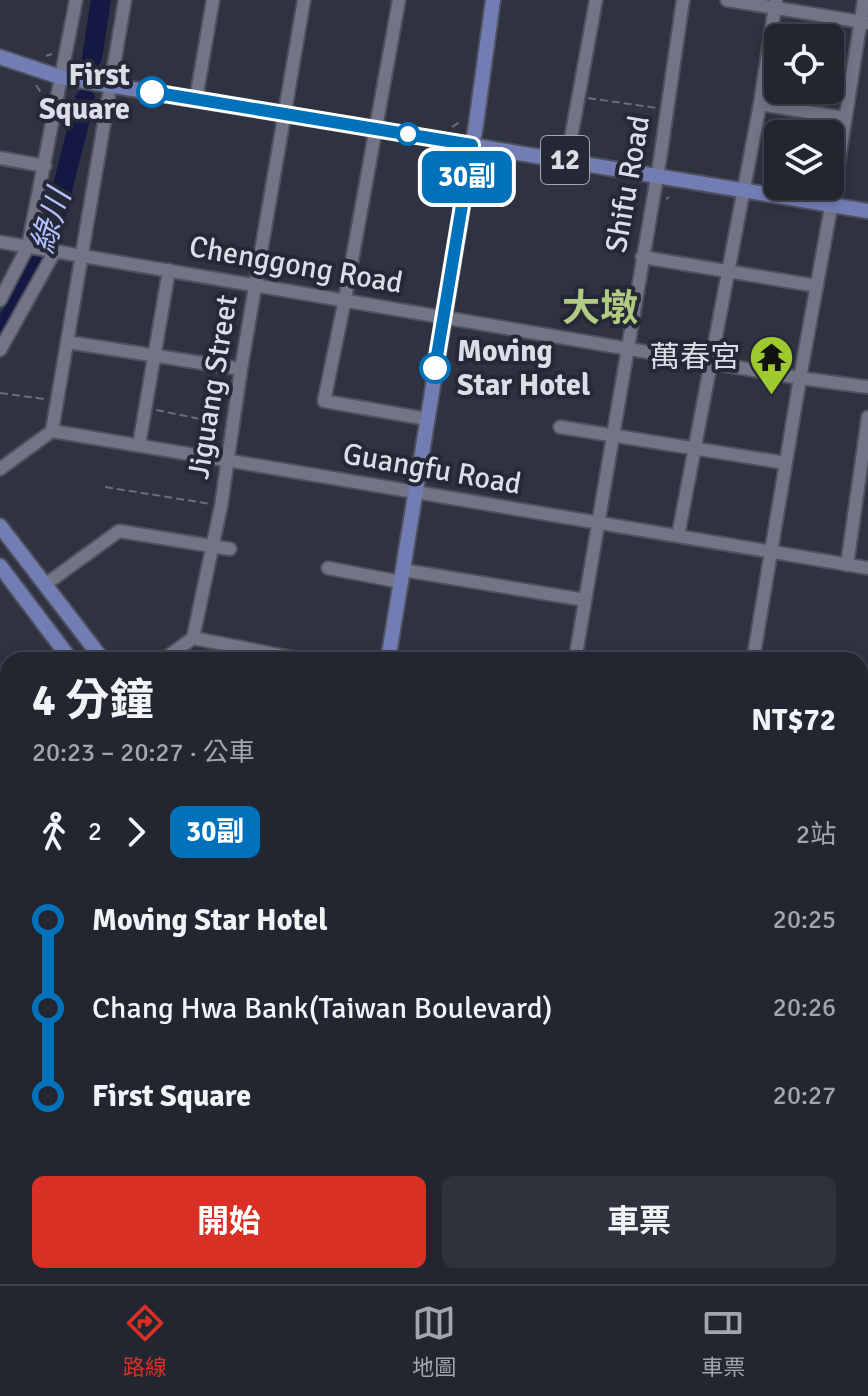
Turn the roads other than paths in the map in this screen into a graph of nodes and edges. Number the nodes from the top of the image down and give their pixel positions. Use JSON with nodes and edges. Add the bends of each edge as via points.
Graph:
{"nodes":[{"id":1,"x":76,"y":0,"type":"edge"},
{"id":2,"x":125,"y":0,"type":"edge"},
{"id":3,"x":213,"y":0,"type":"edge"},
{"id":4,"x":304,"y":0,"type":"edge"},
{"id":5,"x":399,"y":0,"type":"edge"},
{"id":6,"x":493,"y":0,"type":"edge"},
{"id":7,"x":596,"y":0,"type":"edge"},
{"id":8,"x":683,"y":0,"type":"edge"},
{"id":9,"x":727,"y":0,"type":"edge"},
{"id":10,"x":864,"y":0,"type":"edge"},
{"id":11,"x":776,"y":4,"type":"edge"},
{"id":12,"x":864,"y":22,"type":"edge"},
{"id":13,"x":0,"y":57,"type":"edge"},
{"id":14,"x":64,"y":78,"type":"junction"},
{"id":15,"x":106,"y":85,"type":"junction"},
{"id":16,"x":196,"y":99,"type":"junction"},
{"id":17,"x":760,"y":104,"type":"junction"},
{"id":18,"x":286,"y":114,"type":"junction"},
{"id":19,"x":845,"y":118,"type":"junction"},
{"id":20,"x":375,"y":129,"type":"junction"},
{"id":21,"x":472,"y":145,"type":"junction"},
{"id":22,"x":0,"y":158,"type":"edge"},
{"id":23,"x":567,"y":160,"type":"junction"},
{"id":24,"x":45,"y":166,"type":"junction"},
{"id":25,"x":657,"y":176,"type":"junction"},
{"id":26,"x":742,"y":190,"type":"junction"},
{"id":27,"x":832,"y":206,"type":"junction"},
{"id":28,"x":868,"y":211,"type":"edge"},
{"id":29,"x":0,"y":242,"type":"edge"},
{"id":30,"x":28,"y":246,"type":"junction"},
{"id":31,"x":55,"y":251,"type":"junction"},
{"id":32,"x":81,"y":255,"type":"junction"},
{"id":33,"x":642,"y":257,"type":"junction"},
{"id":34,"x":169,"y":270,"type":"junction"},
{"id":35,"x":729,"y":272,"type":"junction"},
{"id":36,"x":255,"y":285,"type":"junction"},
{"id":37,"x":817,"y":286,"type":"junction"},
{"id":38,"x":345,"y":299,"type":"junction"},
{"id":39,"x":0,"y":300,"type":"edge"},
{"id":40,"x":443,"y":316,"type":"junction"},
{"id":41,"x":67,"y":342,"type":"junction"},
{"id":42,"x":627,"y":347,"type":"junction"},
{"id":43,"x":0,"y":350,"type":"edge"},
{"id":44,"x":155,"y":355,"type":"junction"},
{"id":45,"x":712,"y":361,"type":"junction"},
{"id":46,"x":241,"y":369,"type":"junction"},
{"id":47,"x":800,"y":378,"type":"junction"},
{"id":48,"x":868,"y":387,"type":"edge"},
{"id":49,"x":868,"y":417,"type":"edge"},
{"id":50,"x":427,"y":419,"type":"junction"},
{"id":51,"x":560,"y":427,"type":"dead end"},
{"id":52,"x":52,"y":431,"type":"junction"},
{"id":53,"x":612,"y":436,"type":"junction"},
{"id":54,"x":139,"y":445,"type":"junction"},
{"id":55,"x":696,"y":449,"type":"junction"},
{"id":56,"x":227,"y":460,"type":"junction"},
{"id":57,"x":786,"y":463,"type":"junction"},
{"id":58,"x":0,"y":469,"type":"edge"},
{"id":59,"x":863,"y":478,"type":"edge"},
{"id":60,"x":415,"y":492,"type":"junction"},
{"id":61,"x":598,"y":523,"type":"junction"},
{"id":62,"x":0,"y":526,"type":"edge"},
{"id":63,"x":678,"y":536,"type":"junction"},
{"id":64,"x":214,"y":546,"type":"junction"},
{"id":65,"x":230,"y":549,"type":"dead end"},
{"id":66,"x":773,"y":552,"type":"junction"},
{"id":67,"x":847,"y":565,"type":"junction"},
{"id":68,"x":0,"y":566,"type":"edge"},
{"id":69,"x":328,"y":568,"type":"dead end"},
{"id":70,"x":868,"y":568,"type":"edge"},
{"id":71,"x":402,"y":576,"type":"junction"},
{"id":72,"x":46,"y":584,"type":"junction"},
{"id":73,"x":585,"y":600,"type":"junction"},
{"id":74,"x":193,"y":638,"type":"junction"},
{"id":75,"x":65,"y":652,"type":"edge"},
{"id":76,"x":97,"y":652,"type":"edge"},
{"id":77,"x":174,"y":652,"type":"edge"},
{"id":78,"x":264,"y":652,"type":"edge"},
{"id":79,"x":389,"y":652,"type":"edge"},
{"id":80,"x":576,"y":652,"type":"edge"},
{"id":81,"x":754,"y":652,"type":"edge"}],
"edges":[{"from":1,"to":14,"type":"street"},
{"from":2,"to":15,"type":"street"},
{"from":3,"to":16,"type":"street"},
{"from":4,"to":18,"type":"street","name":"Jiguang Street"},
{"from":5,"to":20,"type":"street"},
{"from":6,"to":21,"type":"main road"},
{"from":7,"to":23,"type":"street"},
{"from":8,"to":25,"type":"street","name":"Shifu Road"},
{"from":9,"to":11,"type":"street"},
{"from":10,"to":12,"type":"street"},
{"from":11,"to":12,"type":"street"},
{"from":11,"to":17,"type":"street"},
{"from":12,"to":19,"type":"street"},
{"from":13,"to":14,"type":"main road","number":"12"},
{"from":14,"to":15,"type":"main road","number":"12"},
{"from":14,"to":24,"type":"street"},
{"from":15,"to":16,"type":"main road","number":"12"},
{"from":15,"to":32,"type":"street"},
{"from":16,"to":18,"type":"main road","number":"12"},
{"from":17,"to":19,"type":"street"},
{"from":17,"to":26,"type":"street"},
{"from":18,"to":20,"type":"main road","number":"12"},
{"from":18,"to":36,"type":"street","name":"Jiguang Street"},
{"from":19,"to":27,"type":"street"},
{"from":20,"to":21,"type":"main road","number":"12"},
{"from":20,"to":38,"type":"street"},
{"from":21,"to":23,"type":"main road","number":"12"},
{"from":21,"to":40,"type":"main road"},
{"from":22,"to":24,"type":"street"},
{"from":23,"to":25,"type":"main road","number":"12"},
{"from":24,"to":30,"type":"street"},
{"from":25,"to":26,"type":"main road","number":"12"},
{"from":25,"to":33,"type":"street","name":"Shifu Road"},
{"from":26,"to":27,"type":"main road","number":"12"},
{"from":26,"to":35,"type":"street"},
{"from":27,"to":28,"type":"main road","number":"12"},
{"from":27,"to":37,"type":"street"},
{"from":29,"to":30,"type":"street","name":"Chenggong Road"},
{"from":30,"to":31,"type":"street","name":"Chenggong Road"},
{"from":30,"to":39,"type":"street"},
{"from":31,"to":32,"type":"street","name":"Chenggong Road"},
{"from":31,"to":43,"type":"street"},
{"from":32,"to":34,"type":"street","name":"Chenggong Road"},
{"from":32,"to":41,"type":"street"},
{"from":33,"to":35,"type":"street"},
{"from":33,"to":42,"type":"street","name":"Shifu Road"},
{"from":34,"to":36,"type":"street","name":"Chenggong Road"},
{"from":34,"to":44,"type":"street"},
{"from":35,"to":37,"type":"street"},
{"from":35,"to":45,"type":"street"},
{"from":36,"to":38,"type":"street","name":"Chenggong Road"},
{"from":36,"to":46,"type":"street","name":"Jiguang Street"},
{"from":37,"to":47,"type":"street"},
{"from":38,"to":40,"type":"street","name":"Chenggong Road"},
{"from":38,"to":50,"type":"street","via":[[324,401]]},
{"from":40,"to":42,"type":"street","name":"Chenggong Road"},
{"from":40,"to":50,"type":"main road"},
{"from":41,"to":44,"type":"street"},
{"from":41,"to":52,"type":"street"},
{"from":42,"to":45,"type":"street","name":"Chenggong Road"},
{"from":42,"to":53,"type":"street","name":"Shifu Road"},
{"from":44,"to":46,"type":"street"},
{"from":44,"to":54,"type":"street"},
{"from":45,"to":47,"type":"street","name":"Chenggong Road"},
{"from":45,"to":55,"type":"street"},
{"from":46,"to":56,"type":"street","name":"Jiguang Street"},
{"from":47,"to":48,"type":"street","name":"Chenggong Road"},
{"from":47,"to":57,"type":"street"},
{"from":49,"to":59,"type":"street"},
{"from":50,"to":60,"type":"main road"},
{"from":51,"to":53,"type":"street"},
{"from":52,"to":54,"type":"street","name":"Guangfu Road"},
{"from":52,"to":58,"type":"street"},
{"from":53,"to":55,"type":"street"},
{"from":53,"to":61,"type":"street","name":"Shifu Road"},
{"from":54,"to":56,"type":"street","name":"Guangfu Road"},
{"from":55,"to":57,"type":"street"},
{"from":55,"to":63,"type":"street"},
{"from":56,"to":60,"type":"street","name":"Guangfu Road"},
{"from":56,"to":64,"type":"street","name":"Jiguang Street"},
{"from":57,"to":66,"type":"street"},
{"from":59,"to":67,"type":"street"},
{"from":60,"to":61,"type":"street","name":"Guangfu Road"},
{"from":60,"to":71,"type":"main road"},
{"from":61,"to":63,"type":"street","name":"Guangfu Road"},
{"from":61,"to":73,"type":"street","name":"Shifu Road"},
{"from":62,"to":72,"type":"main road"},
{"from":63,"to":66,"type":"street","name":"Guangfu Road"},
{"from":64,"to":65,"type":"street"},
{"from":64,"to":72,"type":"street","via":[[119,531]]},
{"from":64,"to":74,"type":"street","name":"Jiguang Street"},
{"from":66,"to":67,"type":"street","name":"Guangfu Road"},
{"from":66,"to":81,"type":"street"},
{"from":67,"to":70,"type":"street","name":"Guangfu Road"},
{"from":68,"to":75,"type":"main road"},
{"from":69,"to":71,"type":"street"},
{"from":71,"to":73,"type":"street"},
{"from":71,"to":79,"type":"main road"},
{"from":72,"to":76,"type":"main road"},
{"from":73,"to":80,"type":"street","name":"Shifu Road"},
{"from":74,"to":77,"type":"street"},
{"from":74,"to":78,"type":"street"}]}
